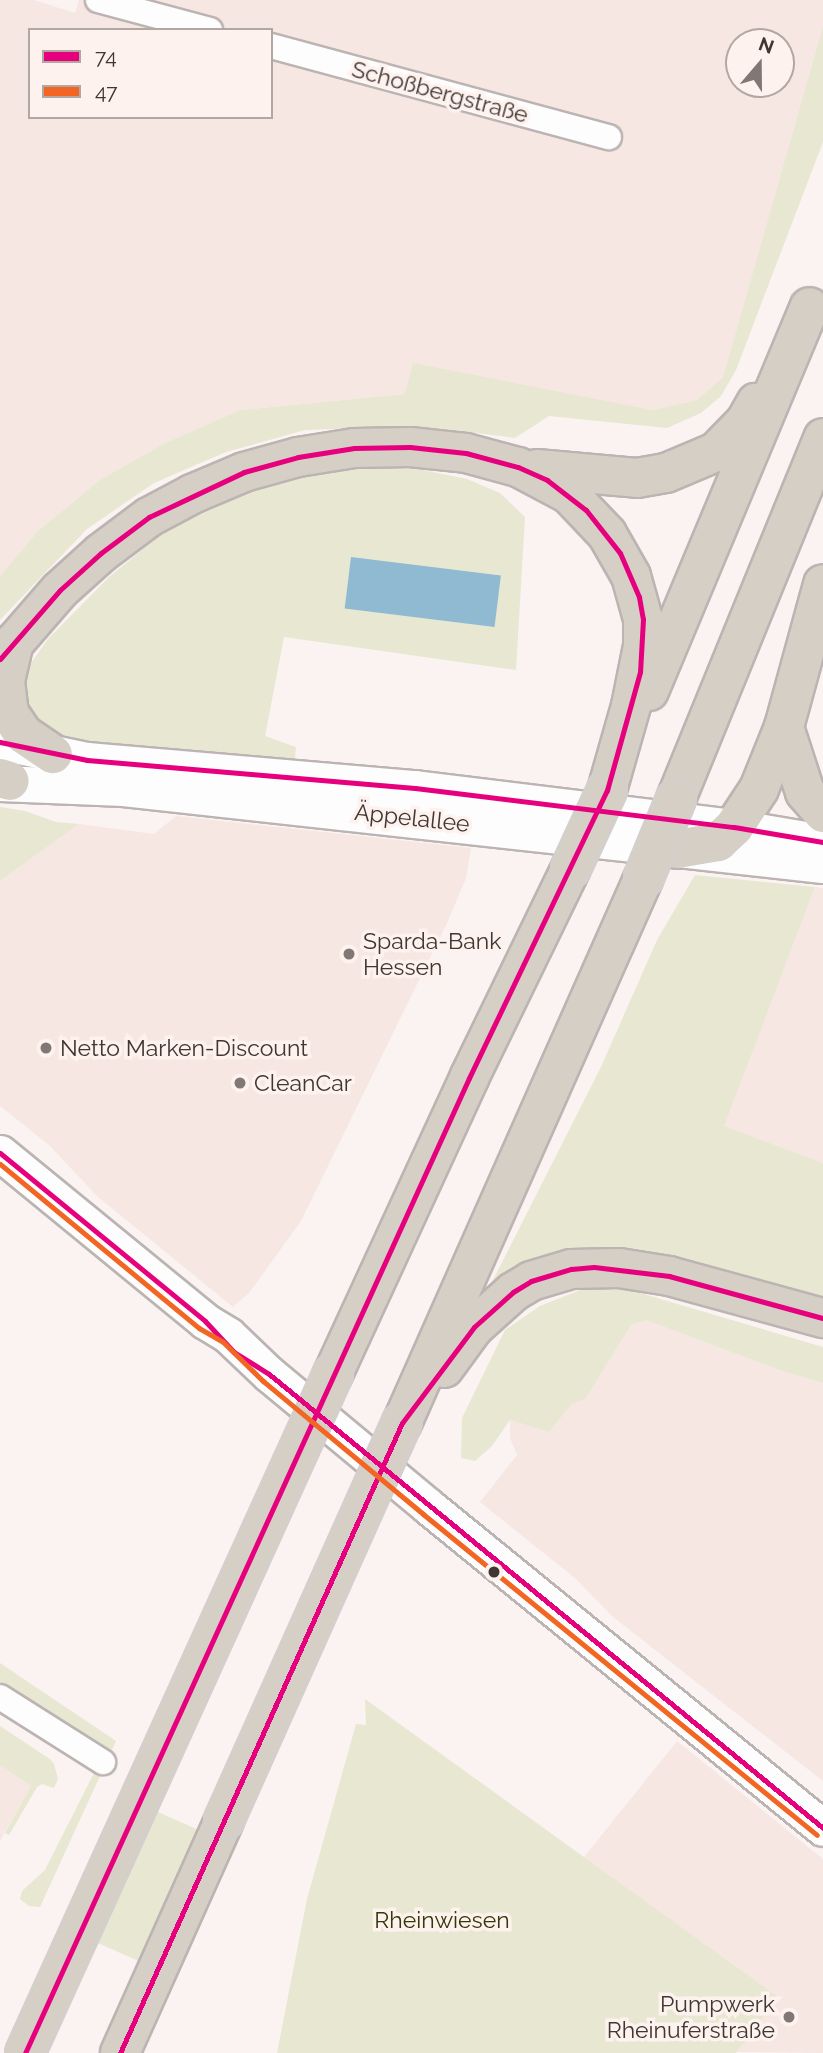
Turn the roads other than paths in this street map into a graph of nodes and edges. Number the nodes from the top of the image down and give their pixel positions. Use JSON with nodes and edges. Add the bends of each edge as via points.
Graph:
{"nodes":[{"id":1,"x":98,"y":0,"type":"edge"},
{"id":2,"x":203,"y":28,"type":"edge"},
{"id":3,"x":273,"y":48,"type":"edge"},
{"id":4,"x":609,"y":136,"type":"dead end"},
{"id":5,"x":817,"y":295,"type":"edge"},
{"id":6,"x":823,"y":438,"type":"edge"},
{"id":7,"x":518,"y":467,"type":"junction"},
{"id":8,"x":823,"y":584,"type":"edge"},
{"id":9,"x":7,"y":651,"type":"edge"},
{"id":10,"x":784,"y":727,"type":"junction"},
{"id":11,"x":0,"y":743,"type":"edge"},
{"id":12,"x":53,"y":754,"type":"junction"},
{"id":13,"x":3,"y":781,"type":"edge"},
{"id":14,"x":607,"y":790,"type":"junction"},
{"id":15,"x":823,"y":813,"type":"edge"},
{"id":16,"x":734,"y":827,"type":"junction"},
{"id":17,"x":823,"y":842,"type":"edge"},
{"id":18,"x":677,"y":849,"type":"junction"},
{"id":19,"x":823,"y":866,"type":"edge"},
{"id":20,"x":0,"y":1153,"type":"edge"},
{"id":21,"x":823,"y":1318,"type":"edge"},
{"id":22,"x":402,"y":1423,"type":"junction"},
{"id":23,"x":0,"y":1697,"type":"edge"},
{"id":24,"x":103,"y":1762,"type":"dead end"},
{"id":25,"x":823,"y":1828,"type":"edge"},
{"id":26,"x":25,"y":2053,"type":"edge"},
{"id":27,"x":120,"y":2053,"type":"edge"}],
"edges":[{"from":1,"to":2,"type":"street"},
{"from":3,"to":4,"type":"street","name":"Schoßbergstraße"},
{"from":5,"to":7,"type":"highway","via":[[746,421],[716,452],[666,474],[636,478]]},
{"from":5,"to":14,"type":"highway"},
{"from":6,"to":22,"type":"highway","bridge":true,"via":[[644,877]]},
{"from":7,"to":9,"type":"highway","via":[[466,453],[410,447],[298,457],[244,472],[170,505],[124,534],[60,590]]},
{"from":7,"to":14,"type":"highway","via":[[547,480],[586,510],[620,553],[639,597],[643,619],[640,672]]},
{"from":8,"to":10,"type":"highway"},
{"from":9,"to":12,"type":"highway","via":[[9,713],[23,734]]},
{"from":10,"to":15,"type":"highway","via":[[805,792]]},
{"from":10,"to":16,"type":"highway","via":[[769,769]]},
{"from":11,"to":12,"type":"main road","name":"Äppelallee"},
{"from":12,"to":16,"type":"main road","name":"Äppelallee","via":[[184,771],[363,782]]},
{"from":13,"to":18,"type":"main road","name":"Äppelallee","via":[[150,790]]},
{"from":14,"to":26,"type":"highway","bridge":true,"via":[[469,1078]]},
{"from":16,"to":17,"type":"main road","name":"Äppelallee"},
{"from":16,"to":18,"type":"highway","via":[[718,842]]},
{"from":18,"to":19,"type":"main road","name":"Äppelallee"},
{"from":20,"to":25,"type":"main road","via":[[228,1335],[269,1374]]},
{"from":21,"to":22,"type":"highway","via":[[640,1270],[594,1267],[551,1273],[513,1292],[474,1327]]},
{"from":22,"to":27,"type":"highway","bridge":true},
{"from":23,"to":24,"type":"street"}]}
